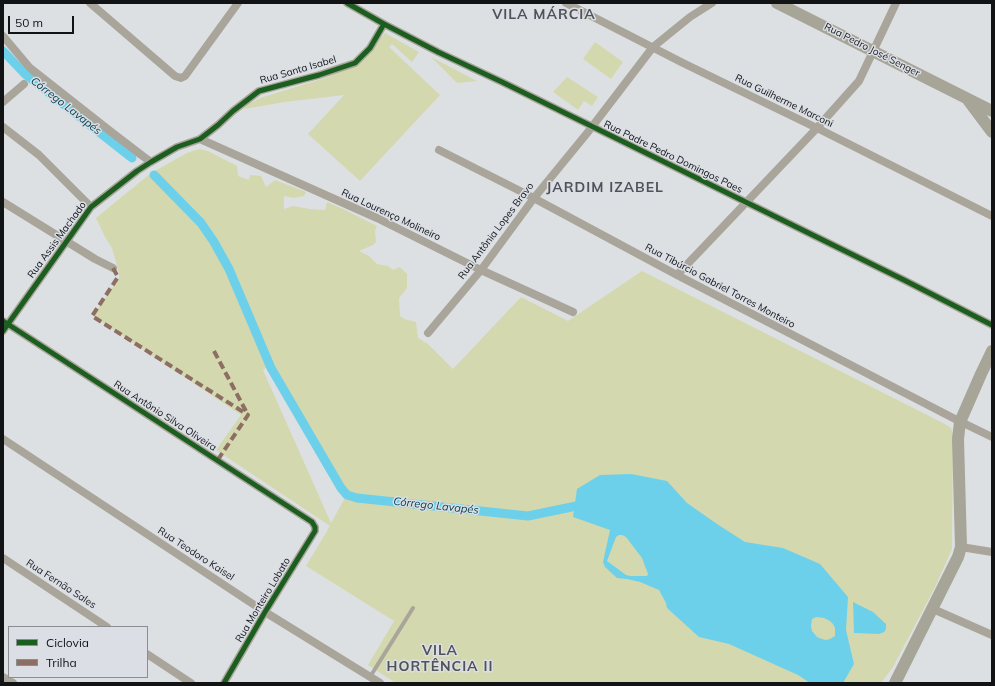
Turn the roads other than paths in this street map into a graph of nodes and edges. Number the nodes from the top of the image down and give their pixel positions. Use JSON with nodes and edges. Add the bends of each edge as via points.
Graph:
{"nodes":[{"id":1,"x":90,"y":3,"type":"edge"},
{"id":2,"x":238,"y":3,"type":"edge"},
{"id":3,"x":347,"y":3,"type":"edge"},
{"id":4,"x":566,"y":3,"type":"edge"},
{"id":5,"x":712,"y":3,"type":"edge"},
{"id":6,"x":777,"y":3,"type":"edge"},
{"id":7,"x":896,"y":3,"type":"edge"},
{"id":8,"x":384,"y":24,"type":"junction"},
{"id":9,"x":3,"y":36,"type":"edge"},
{"id":10,"x":653,"y":47,"type":"junction"},
{"id":11,"x":874,"y":51,"type":"junction"},
{"id":12,"x":24,"y":84,"type":"dead end"},
{"id":13,"x":966,"y":98,"type":"junction"},
{"id":14,"x":3,"y":102,"type":"edge"},
{"id":15,"x":992,"y":111,"type":"edge"},
{"id":16,"x":592,"y":126,"type":"junction"},
{"id":17,"x":3,"y":127,"type":"edge"},
{"id":18,"x":817,"y":128,"type":"junction"},
{"id":19,"x":992,"y":132,"type":"edge"},
{"id":20,"x":200,"y":139,"type":"junction"},
{"id":21,"x":439,"y":150,"type":"dead end"},
{"id":22,"x":149,"y":163,"type":"junction"},
{"id":23,"x":534,"y":198,"type":"junction"},
{"id":24,"x":3,"y":202,"type":"edge"},
{"id":25,"x":746,"y":203,"type":"junction"},
{"id":26,"x":91,"y":207,"type":"junction"},
{"id":27,"x":992,"y":216,"type":"edge"},
{"id":28,"x":66,"y":241,"type":"junction"},
{"id":29,"x":114,"y":268,"type":"dead end"},
{"id":30,"x":481,"y":270,"type":"junction"},
{"id":31,"x":677,"y":275,"type":"junction"},
{"id":32,"x":574,"y":312,"type":"dead end"},
{"id":33,"x":5,"y":325,"type":"edge"},
{"id":34,"x":992,"y":325,"type":"edge"},
{"id":35,"x":428,"y":332,"type":"dead end"},
{"id":36,"x":992,"y":351,"type":"edge"},
{"id":37,"x":960,"y":422,"type":"junction"},
{"id":38,"x":992,"y":437,"type":"edge"},
{"id":39,"x":3,"y":439,"type":"edge"},
{"id":40,"x":315,"y":527,"type":"joint"},
{"id":41,"x":961,"y":546,"type":"junction"},
{"id":42,"x":992,"y":552,"type":"edge"},
{"id":43,"x":3,"y":558,"type":"edge"},
{"id":44,"x":412,"y":608,"type":"dead end"},
{"id":45,"x":933,"y":609,"type":"junction"},
{"id":46,"x":265,"y":612,"type":"junction"},
{"id":47,"x":106,"y":626,"type":"edge"},
{"id":48,"x":992,"y":635,"type":"edge"},
{"id":49,"x":148,"y":655,"type":"edge"},
{"id":50,"x":3,"y":677,"type":"edge"},
{"id":51,"x":368,"y":680,"type":"edge"},
{"id":52,"x":14,"y":683,"type":"edge"},
{"id":53,"x":191,"y":683,"type":"edge"},
{"id":54,"x":224,"y":683,"type":"edge"},
{"id":55,"x":380,"y":683,"type":"edge"},
{"id":56,"x":895,"y":683,"type":"edge"}],
"edges":[{"from":1,"to":2,"type":"street","via":[[175,76],[181,78]]},
{"from":3,"to":8,"type":"street","name":"Rua Padre Pedro Domingos Paes"},
{"from":4,"to":10,"type":"street","name":"Rua Guilherme Marconi"},
{"from":5,"to":10,"type":"street","name":"Rua Antônia Lopes Bravo"},
{"from":6,"to":11,"type":"main road","name":"Rua Pedro José Senger"},
{"from":7,"to":11,"type":"street"},
{"from":8,"to":16,"type":"street","name":"Rua Padre Pedro Domingos Paes"},
{"from":8,"to":20,"type":"street","name":"Rua Santa Isabel","via":[[370,48],[355,63],[259,91]]},
{"from":9,"to":22,"type":"street","via":[[30,68]]},
{"from":10,"to":16,"type":"street","name":"Rua Antônia Lopes Bravo"},
{"from":10,"to":18,"type":"street","name":"Rua Guilherme Marconi"},
{"from":11,"to":13,"type":"main road","name":"Rua Pedro José Senger"},
{"from":11,"to":18,"type":"street","via":[[859,81]]},
{"from":12,"to":14,"type":"street"},
{"from":13,"to":15,"type":"main road","name":"Rua Pedro José Senger"},
{"from":13,"to":19,"type":"main road","name":"Rua Pedro José Senger"},
{"from":16,"to":23,"type":"street","name":"Rua Antônia Lopes Bravo"},
{"from":16,"to":25,"type":"street","name":"Rua Padre Pedro Domingos Paes"},
{"from":17,"to":26,"type":"street","via":[[39,155]]},
{"from":18,"to":25,"type":"street"},
{"from":18,"to":27,"type":"street","name":"Rua Guilherme Marconi"},
{"from":20,"to":22,"type":"street","name":"Rua Santa Isabel","via":[[177,147]]},
{"from":20,"to":30,"type":"street","name":"Rua Lourenço Molineiro","via":[[376,218]]},
{"from":21,"to":23,"type":"street","name":"Rua Tibúrcio Gabriel Torres Monteiro"},
{"from":22,"to":26,"type":"street","name":"Rua Assis Machado"},
{"from":23,"to":30,"type":"street","name":"Rua Antônia Lopes Bravo"},
{"from":23,"to":31,"type":"street","name":"Rua Tibúrcio Gabriel Torres Monteiro"},
{"from":24,"to":28,"type":"street"},
{"from":25,"to":31,"type":"street"},
{"from":25,"to":34,"type":"street","name":"Rua Padre Pedro Domingos Paes"},
{"from":26,"to":28,"type":"street","name":"Rua Assis Machado"},
{"from":28,"to":29,"type":"street"},
{"from":28,"to":33,"type":"street","name":"Rua Assis Machado"},
{"from":30,"to":32,"type":"street","name":"Rua Lourenço Molineiro"},
{"from":30,"to":35,"type":"street","name":"Rua Antônia Lopes Bravo"},
{"from":31,"to":37,"type":"street","name":"Rua Tibúrcio Gabriel Torres Monteiro"},
{"from":33,"to":40,"type":"street","name":"Rua Antônio Silva Oliveira","via":[[312,522]]},
{"from":36,"to":37,"type":"main road"},
{"from":37,"to":38,"type":"street","name":"Rua Tibúrcio Gabriel Torres Monteiro"},
{"from":37,"to":41,"type":"main road","via":[[958,439]]},
{"from":39,"to":46,"type":"street","name":"Rua Teodoro Kaisel"},
{"from":40,"to":46,"type":"street","name":"Rua Monteiro Lobato"},
{"from":41,"to":42,"type":"street"},
{"from":41,"to":45,"type":"main road"},
{"from":43,"to":47,"type":"street","name":"Rua Fernão Sales"},
{"from":44,"to":51,"type":"lane"},
{"from":45,"to":48,"type":"street"},
{"from":45,"to":56,"type":"main road"},
{"from":46,"to":51,"type":"street","name":"Rua Teodoro Kaisel"},
{"from":46,"to":54,"type":"street","name":"Rua Monteiro Lobato"},
{"from":49,"to":53,"type":"street"},
{"from":50,"to":52,"type":"street"},
{"from":51,"to":55,"type":"street","name":"Rua Teodoro Kaisel"}]}
